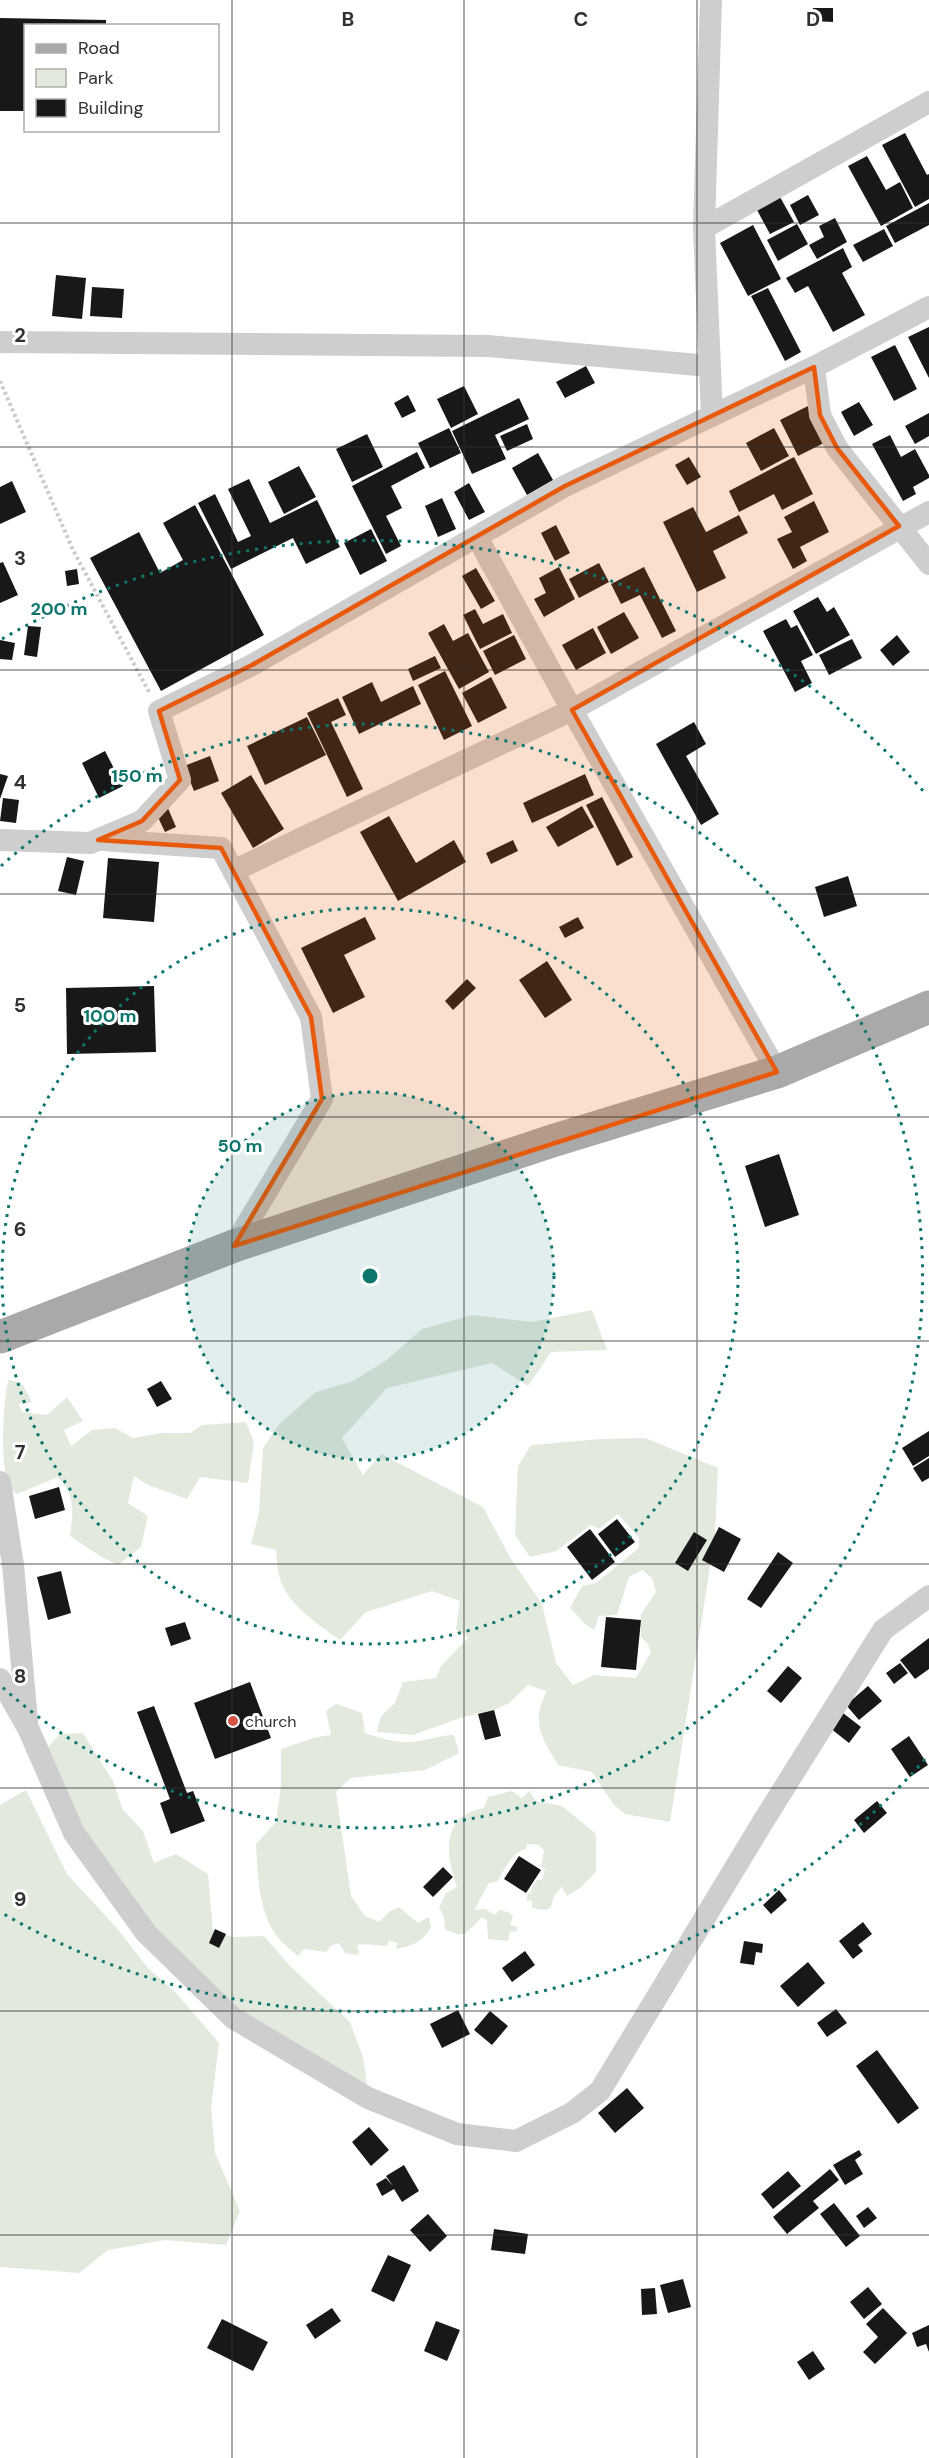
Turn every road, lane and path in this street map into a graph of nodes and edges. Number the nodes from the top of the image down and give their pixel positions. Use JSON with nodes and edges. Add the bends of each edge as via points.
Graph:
{"nodes":[{"id":1,"x":711,"y":0,"type":"edge"},
{"id":2,"x":929,"y":102,"type":"edge"},
{"id":3,"x":704,"y":228,"type":"junction"},
{"id":4,"x":929,"y":307,"type":"edge"},
{"id":5,"x":0,"y":342,"type":"edge"},
{"id":6,"x":709,"y":366,"type":"junction"},
{"id":7,"x":814,"y":367,"type":"junction"},
{"id":8,"x":0,"y":381,"type":"edge"},
{"id":9,"x":712,"y":416,"type":"junction"},
{"id":10,"x":929,"y":512,"type":"edge"},
{"id":11,"x":899,"y":526,"type":"junction"},
{"id":12,"x":477,"y":537,"type":"junction"},
{"id":13,"x":929,"y":564,"type":"edge"},
{"id":14,"x":572,"y":710,"type":"junction"},
{"id":15,"x":159,"y":711,"type":"junction"},
{"id":16,"x":0,"y":840,"type":"edge"},
{"id":17,"x":98,"y":840,"type":"junction"},
{"id":18,"x":233,"y":871,"type":"junction"},
{"id":19,"x":929,"y":1007,"type":"edge"},
{"id":20,"x":777,"y":1072,"type":"junction"},
{"id":21,"x":234,"y":1246,"type":"junction"},
{"id":22,"x":0,"y":1337,"type":"edge"},
{"id":23,"x":0,"y":1482,"type":"edge"},
{"id":24,"x":929,"y":1596,"type":"edge"},
{"id":25,"x":0,"y":1678,"type":"edge"},
{"id":26,"x":28,"y":1728,"type":"junction"}],
"edges":[{"from":1,"to":3,"type":"street"},
{"from":2,"to":3,"type":"street"},
{"from":3,"to":6,"type":"street"},
{"from":4,"to":7,"type":"street"},
{"from":5,"to":6,"type":"street","via":[[488,346]]},
{"from":6,"to":9,"type":"street"},
{"from":7,"to":9,"type":"street"},
{"from":7,"to":11,"type":"street","via":[[820,415],[837,448]]},
{"from":8,"to":15,"type":"path","via":[[73,550]]},
{"from":9,"to":12,"type":"street","via":[[565,486]]},
{"from":10,"to":11,"type":"street"},
{"from":11,"to":13,"type":"street"},
{"from":11,"to":14,"type":"street"},
{"from":12,"to":14,"type":"street"},
{"from":12,"to":15,"type":"street","via":[[252,665]]},
{"from":14,"to":18,"type":"street"},
{"from":14,"to":20,"type":"street"},
{"from":15,"to":17,"type":"street","via":[[180,780],[142,821]]},
{"from":16,"to":17,"type":"street"},
{"from":17,"to":18,"type":"street","via":[[220,848]]},
{"from":18,"to":21,"type":"street","via":[[311,1017],[322,1099]]},
{"from":19,"to":20,"type":"main road"},
{"from":20,"to":21,"type":"main road"},
{"from":21,"to":22,"type":"main road"},
{"from":23,"to":26,"type":"street","via":[[13,1566]]},
{"from":24,"to":26,"type":"street","via":[[883,1630],[600,2091],[572,2113],[516,2141],[457,2134],[368,2097],[233,2018],[146,1933],[74,1833]]},
{"from":25,"to":26,"type":"street"}]}
